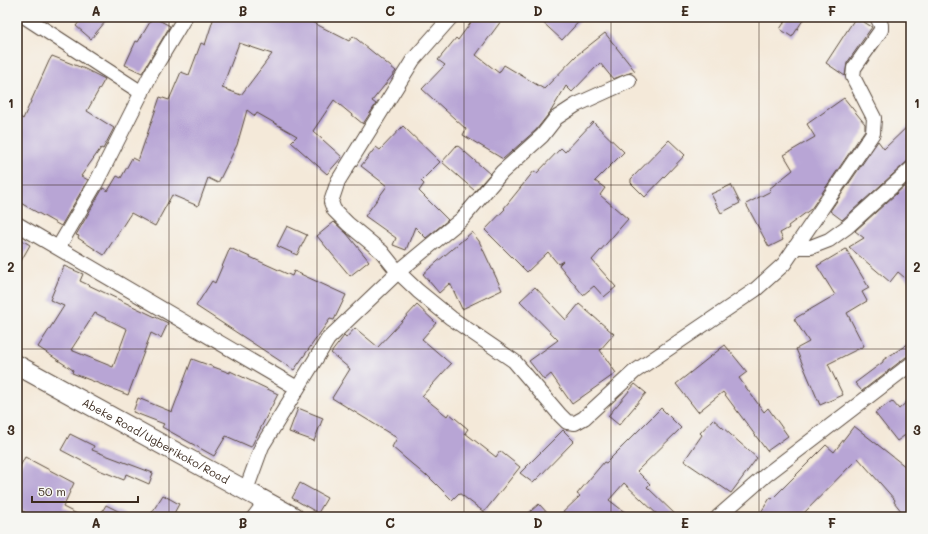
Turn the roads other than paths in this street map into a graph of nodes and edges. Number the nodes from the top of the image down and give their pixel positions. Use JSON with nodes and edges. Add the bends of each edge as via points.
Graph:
{"nodes":[{"id":1,"x":25,"y":17,"type":"edge"},
{"id":2,"x":185,"y":17,"type":"edge"},
{"id":3,"x":451,"y":17,"type":"edge"},
{"id":4,"x":877,"y":17,"type":"edge"},
{"id":5,"x":629,"y":81,"type":"dead end"},
{"id":6,"x":142,"y":93,"type":"junction"},
{"id":7,"x":911,"y":169,"type":"edge"},
{"id":8,"x":17,"y":224,"type":"edge"},
{"id":9,"x":795,"y":247,"type":"junction"},
{"id":10,"x":58,"y":248,"type":"junction"},
{"id":11,"x":398,"y":272,"type":"junction"},
{"id":12,"x":911,"y":364,"type":"edge"},
{"id":13,"x":17,"y":365,"type":"edge"},
{"id":14,"x":297,"y":388,"type":"junction"},
{"id":15,"x":246,"y":490,"type":"junction"},
{"id":16,"x":266,"y":501,"type":"junction"},
{"id":17,"x":254,"y":517,"type":"edge"},
{"id":18,"x":294,"y":517,"type":"edge"},
{"id":19,"x":718,"y":517,"type":"edge"}],
"edges":[{"from":1,"to":6,"type":"street"},
{"from":2,"to":6,"type":"street"},
{"from":3,"to":11,"type":"street","via":[[412,60],[338,180],[332,194],[334,210],[382,252]]},
{"from":4,"to":9,"type":"street","via":[[881,30],[854,68],[853,77],[874,118],[873,133]]},
{"from":5,"to":11,"type":"street","via":[[576,105],[556,118],[542,136],[502,172],[462,219]]},
{"from":6,"to":10,"type":"street","via":[[96,184]]},
{"from":7,"to":9,"type":"street","via":[[829,240],[810,247]]},
{"from":8,"to":10,"type":"street"},
{"from":9,"to":11,"type":"street","via":[[784,264],[755,290],[634,372],[575,424],[567,422],[560,415],[514,361],[451,318]]},
{"from":10,"to":14,"type":"street"},
{"from":11,"to":14,"type":"street","via":[[328,340]]},
{"from":12,"to":19,"type":"street","via":[[766,475]]},
{"from":13,"to":15,"type":"street","name":"Abeke Road/Ugberikoko/Road"},
{"from":14,"to":15,"type":"street","via":[[262,446]]},
{"from":15,"to":16,"type":"street","name":"Abeke Road/Ugberikoko/Road"},
{"from":16,"to":17,"type":"street"},
{"from":16,"to":18,"type":"street","name":"Abeke Road/Ugberikoko/Road"}]}
